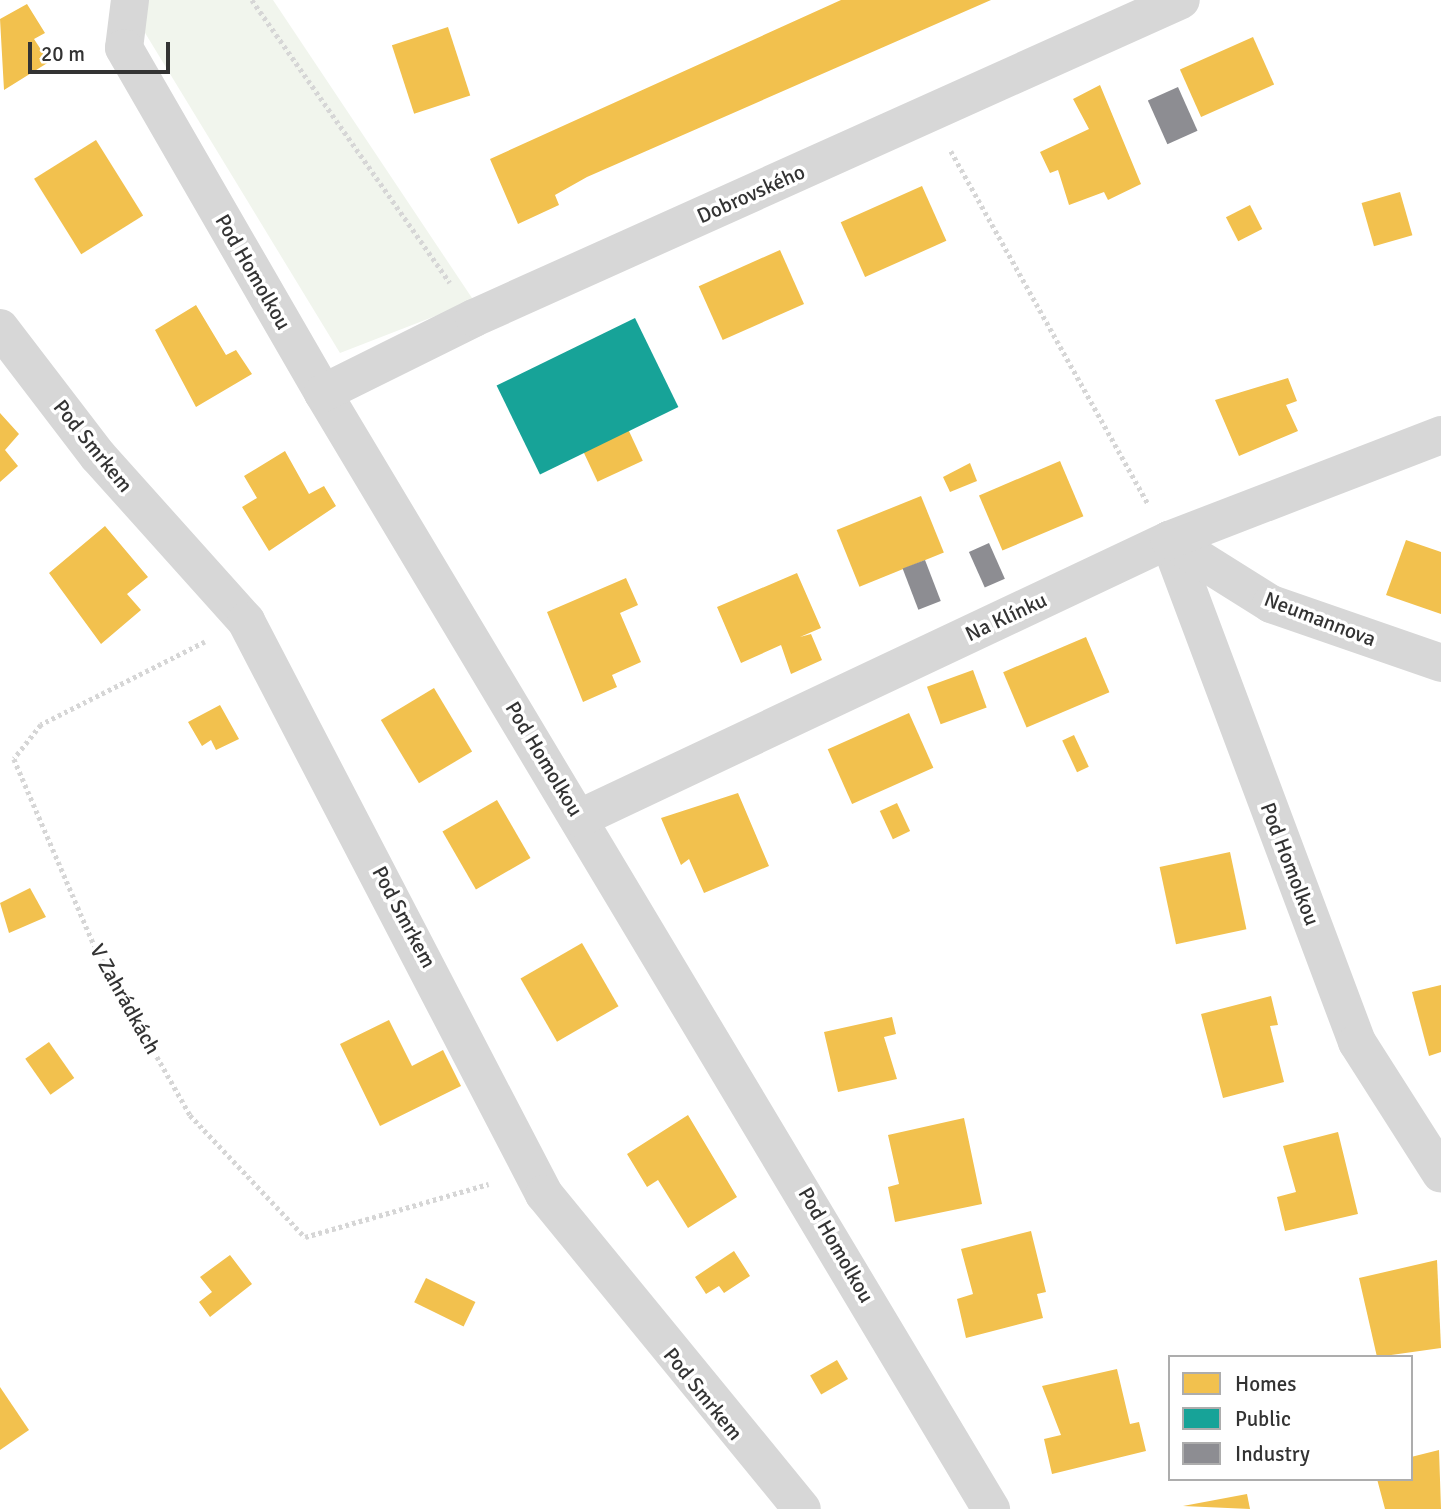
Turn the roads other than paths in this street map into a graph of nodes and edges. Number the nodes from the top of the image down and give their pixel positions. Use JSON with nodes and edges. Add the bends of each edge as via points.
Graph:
{"nodes":[{"id":1,"x":1181,"y":0,"type":"edge"},
{"id":2,"x":120,"y":3,"type":"edge"},
{"id":3,"x":0,"y":328,"type":"edge"},
{"id":4,"x":323,"y":393,"type":"junction"},
{"id":5,"x":1441,"y":435,"type":"edge"},
{"id":6,"x":1169,"y":540,"type":"junction"},
{"id":7,"x":1441,"y":663,"type":"edge"},
{"id":8,"x":580,"y":818,"type":"junction"},
{"id":9,"x":1441,"y":1174,"type":"edge"},
{"id":10,"x":802,"y":1509,"type":"edge"},
{"id":11,"x":992,"y":1509,"type":"edge"}],
"edges":[{"from":1,"to":4,"type":"street","name":"Dobrovského","via":[[474,318]]},
{"from":2,"to":4,"type":"street","name":"Pod Homolkou","via":[[124,48]]},
{"from":3,"to":10,"type":"street","name":"Pod Smrkem","via":[[98,456],[246,621],[544,1194],[725,1423]]},
{"from":4,"to":8,"type":"street","name":"Pod Homolkou"},
{"from":5,"to":6,"type":"street","name":"Na Klínku"},
{"from":6,"to":7,"type":"street","name":"Neumannova","via":[[1271,604]]},
{"from":6,"to":8,"type":"street","name":"Na Klínku"},
{"from":6,"to":9,"type":"street","name":"Pod Homolkou","via":[[1357,1042]]},
{"from":8,"to":11,"type":"street","name":"Pod Homolkou"}]}
